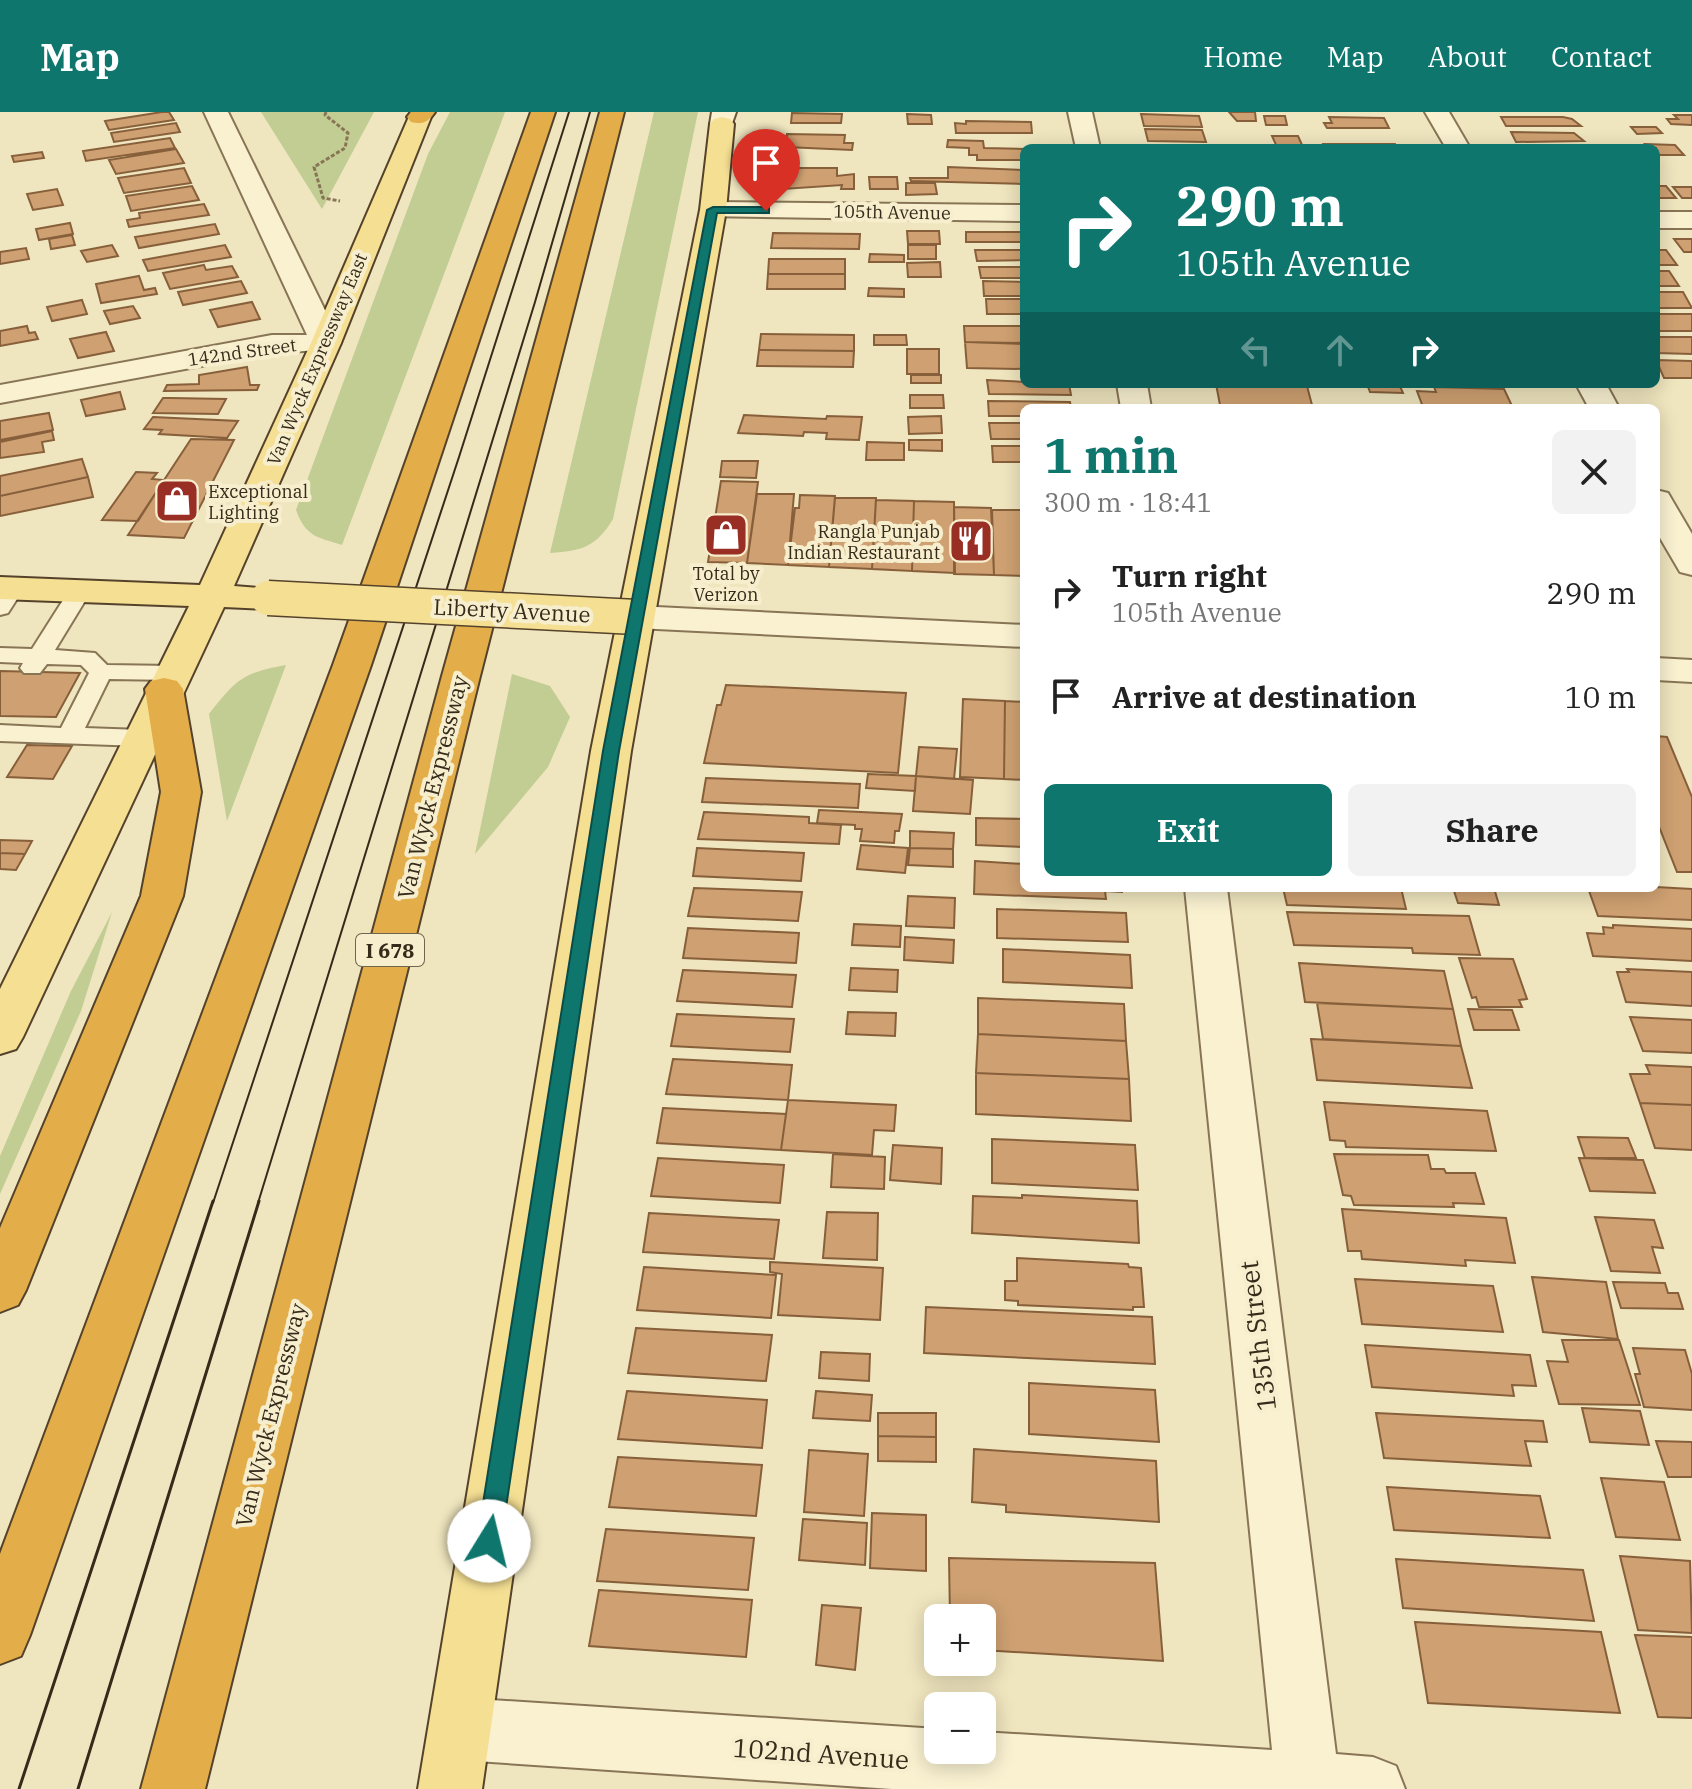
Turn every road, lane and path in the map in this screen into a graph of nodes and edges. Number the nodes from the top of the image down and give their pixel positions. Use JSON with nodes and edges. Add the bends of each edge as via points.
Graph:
{"nodes":[{"id":1,"x":216,"y":112,"type":"edge"},
{"id":2,"x":326,"y":112,"type":"edge"},
{"id":3,"x":543,"y":112,"type":"edge"},
{"id":4,"x":612,"y":112,"type":"edge"},
{"id":5,"x":1080,"y":112,"type":"edge"},
{"id":6,"x":1437,"y":112,"type":"edge"},
{"id":7,"x":421,"y":114,"type":"edge"},
{"id":8,"x":723,"y":118,"type":"edge"},
{"id":9,"x":1087,"y":144,"type":"edge"},
{"id":10,"x":1456,"y":144,"type":"edge"},
{"id":11,"x":349,"y":203,"type":"dead end"},
{"id":12,"x":713,"y":210,"type":"junction"},
{"id":13,"x":1020,"y":213,"type":"edge"},
{"id":14,"x":1660,"y":220,"type":"edge"},
{"id":15,"x":1692,"y":220,"type":"edge"},
{"id":16,"x":326,"y":343,"type":"junction"},
{"id":17,"x":0,"y":394,"type":"edge"},
{"id":18,"x":1660,"y":507,"type":"edge"},
{"id":19,"x":1692,"y":565,"type":"edge"},
{"id":20,"x":80,"y":591,"type":"junction"},
{"id":21,"x":4,"y":595,"type":"edge"},
{"id":22,"x":214,"y":595,"type":"junction"},
{"id":23,"x":636,"y":617,"type":"junction"},
{"id":24,"x":1020,"y":636,"type":"edge"},
{"id":25,"x":0,"y":655,"type":"edge"},
{"id":26,"x":35,"y":664,"type":"junction"},
{"id":27,"x":1660,"y":669,"type":"edge"},
{"id":28,"x":1692,"y":671,"type":"edge"},
{"id":29,"x":101,"y":672,"type":"junction"},
{"id":30,"x":168,"y":681,"type":"junction"},
{"id":31,"x":1,"y":722,"type":"edge"},
{"id":32,"x":69,"y":736,"type":"junction"},
{"id":33,"x":141,"y":738,"type":"junction"},
{"id":34,"x":1206,"y":892,"type":"edge"},
{"id":35,"x":12,"y":982,"type":"edge"},
{"id":36,"x":0,"y":1037,"type":"edge"},
{"id":37,"x":0,"y":1290,"type":"edge"},
{"id":38,"x":0,"y":1635,"type":"edge"},
{"id":39,"x":461,"y":1729,"type":"junction"},
{"id":40,"x":1272,"y":1785,"type":"edge"},
{"id":41,"x":173,"y":1789,"type":"edge"},
{"id":42,"x":450,"y":1789,"type":"edge"},
{"id":43,"x":1373,"y":1789,"type":"edge"}],
"edges":[{"from":1,"to":16,"type":"street","name":"142nd Street"},
{"from":2,"to":11,"type":"path","via":[[348,133],[345,148],[314,167],[323,198]]},
{"from":3,"to":38,"type":"highway","via":[[352,665]]},
{"from":4,"to":41,"type":"highway","name":"Van Wyck Expressway","number":"I 678"},
{"from":5,"to":9,"type":"street"},
{"from":6,"to":10,"type":"street"},
{"from":7,"to":16,"type":"main road","name":"Van Wyck Expressway East"},
{"from":8,"to":12,"type":"main road"},
{"from":12,"to":13,"type":"street","name":"105th Avenue"},
{"from":12,"to":23,"type":"main road"},
{"from":14,"to":15,"type":"street"},
{"from":16,"to":17,"type":"street","name":"142nd Street","via":[[272,344]]},
{"from":16,"to":22,"type":"main road","name":"Van Wyck Expressway East"},
{"from":18,"to":19,"type":"street"},
{"from":20,"to":21,"type":"main road","name":"Liberty Avenue"},
{"from":20,"to":22,"type":"main road","name":"Liberty Avenue"},
{"from":20,"to":26,"type":"lane"},
{"from":22,"to":23,"type":"main road","name":"Liberty Avenue","bridge":true},
{"from":22,"to":30,"type":"main road","name":"Van Wyck Expressway East"},
{"from":23,"to":24,"type":"street","name":"Liberty Avenue"},
{"from":23,"to":39,"type":"main road","via":[[608,766]]},
{"from":25,"to":26,"type":"lane"},
{"from":26,"to":29,"type":"lane","via":[[87,658]]},
{"from":27,"to":28,"type":"street"},
{"from":29,"to":30,"type":"lane"},
{"from":29,"to":32,"type":"lane"},
{"from":30,"to":33,"type":"main road"},
{"from":30,"to":37,"type":"highway","via":[[181,792],[162,896]]},
{"from":31,"to":32,"type":"lane"},
{"from":32,"to":33,"type":"lane"},
{"from":33,"to":35,"type":"main road"},
{"from":34,"to":40,"type":"street","name":"135th Street"},
{"from":35,"to":36,"type":"main road"},
{"from":39,"to":40,"type":"street","name":"102nd Avenue"},
{"from":39,"to":42,"type":"main road"},
{"from":40,"to":43,"type":"street","name":"102nd Avenue"}]}
